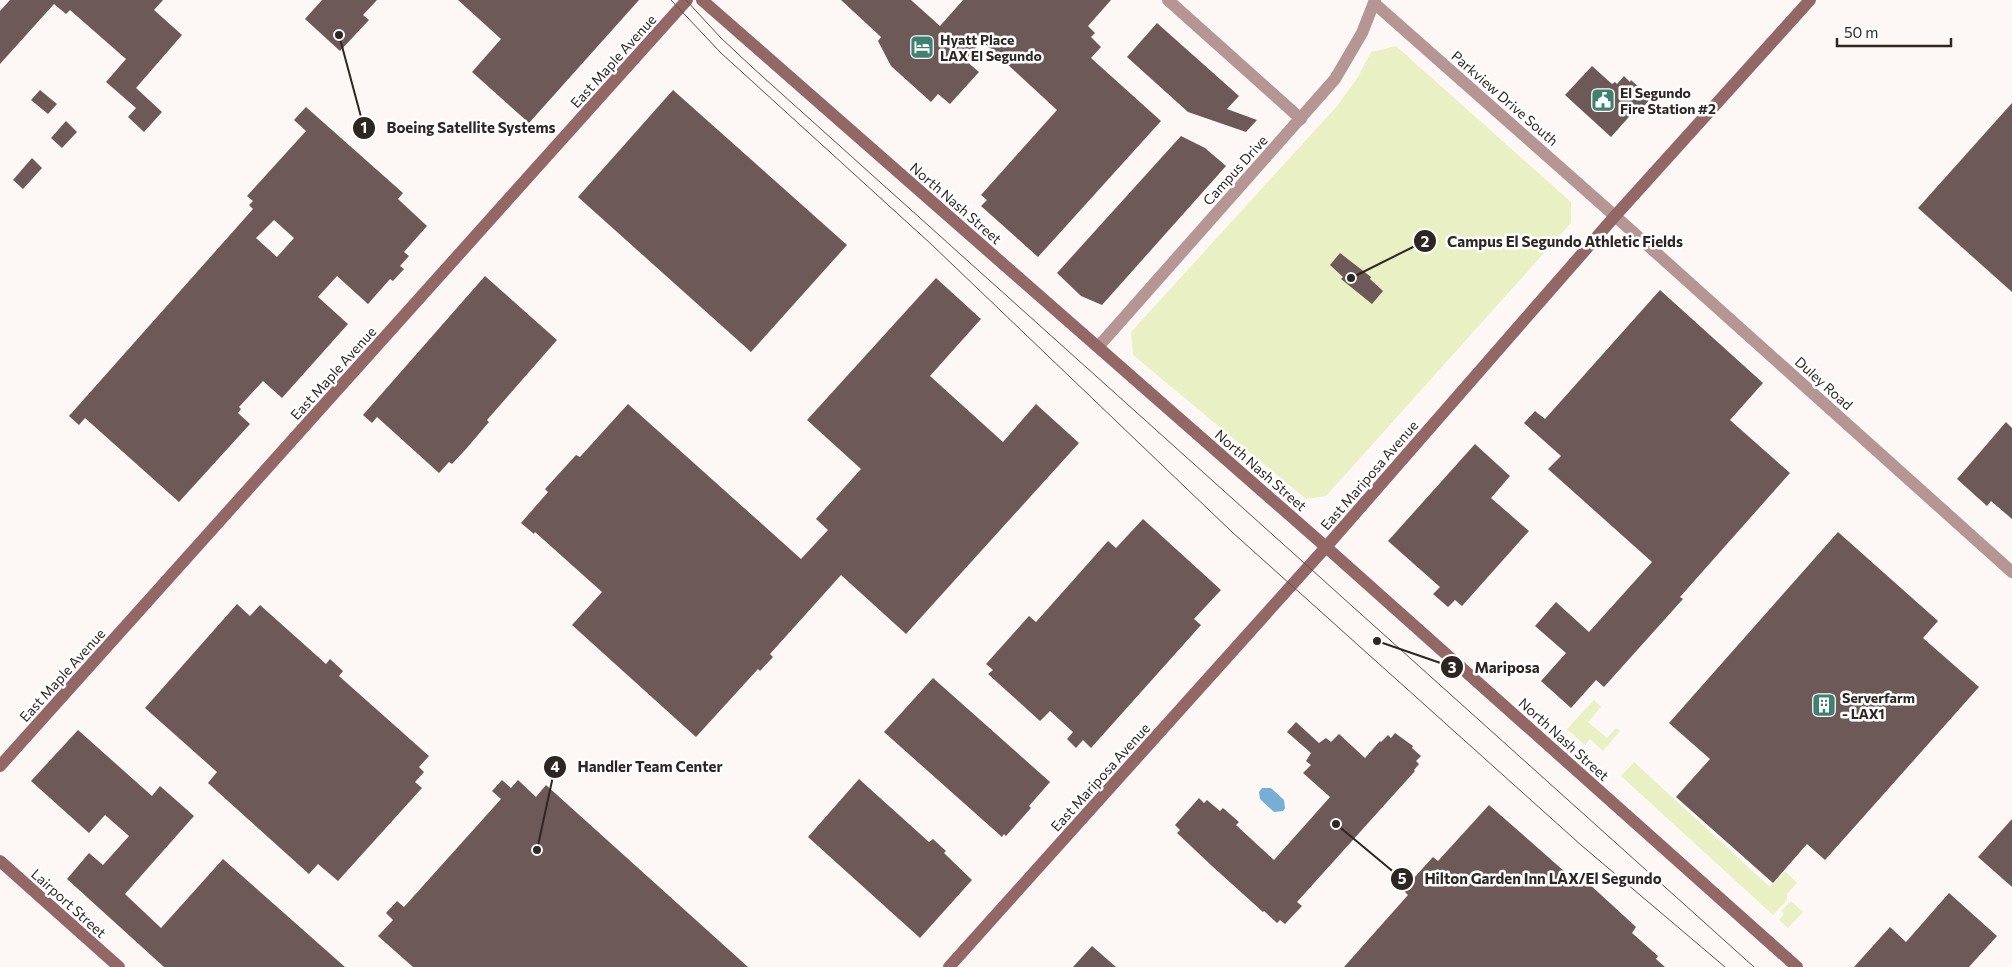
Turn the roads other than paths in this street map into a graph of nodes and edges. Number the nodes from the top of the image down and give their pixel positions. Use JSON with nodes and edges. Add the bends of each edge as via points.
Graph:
{"nodes":[{"id":1,"x":687,"y":0,"type":"edge"},
{"id":2,"x":702,"y":0,"type":"edge"},
{"id":3,"x":1168,"y":0,"type":"edge"},
{"id":4,"x":1810,"y":0,"type":"edge"},
{"id":5,"x":1374,"y":2,"type":"edge"},
{"id":6,"x":1301,"y":119,"type":"junction"},
{"id":7,"x":1615,"y":216,"type":"junction"},
{"id":8,"x":1098,"y":347,"type":"junction"},
{"id":9,"x":1326,"y":547,"type":"junction"},
{"id":10,"x":2012,"y":572,"type":"edge"},
{"id":11,"x":0,"y":766,"type":"edge"},
{"id":12,"x":0,"y":861,"type":"edge"},
{"id":13,"x":119,"y":967,"type":"edge"},
{"id":14,"x":949,"y":967,"type":"edge"},
{"id":15,"x":1797,"y":967,"type":"edge"}],
"edges":[{"from":1,"to":11,"type":"street","name":"East Maple Avenue"},
{"from":2,"to":8,"type":"street","name":"North Nash Street"},
{"from":3,"to":6,"type":"street"},
{"from":4,"to":7,"type":"street","name":"East Mariposa Avenue"},
{"from":5,"to":6,"type":"street","name":"Campus Drive","via":[[1362,33],[1340,72]]},
{"from":5,"to":7,"type":"street","name":"Parkview Drive South"},
{"from":6,"to":8,"type":"street","name":"Campus Drive"},
{"from":7,"to":9,"type":"street","name":"East Mariposa Avenue"},
{"from":7,"to":10,"type":"street","name":"Duley Road"},
{"from":8,"to":9,"type":"street","name":"North Nash Street"},
{"from":9,"to":14,"type":"street","name":"East Mariposa Avenue"},
{"from":9,"to":15,"type":"street","name":"North Nash Street"},
{"from":12,"to":13,"type":"street","name":"Lairport Street"}]}
